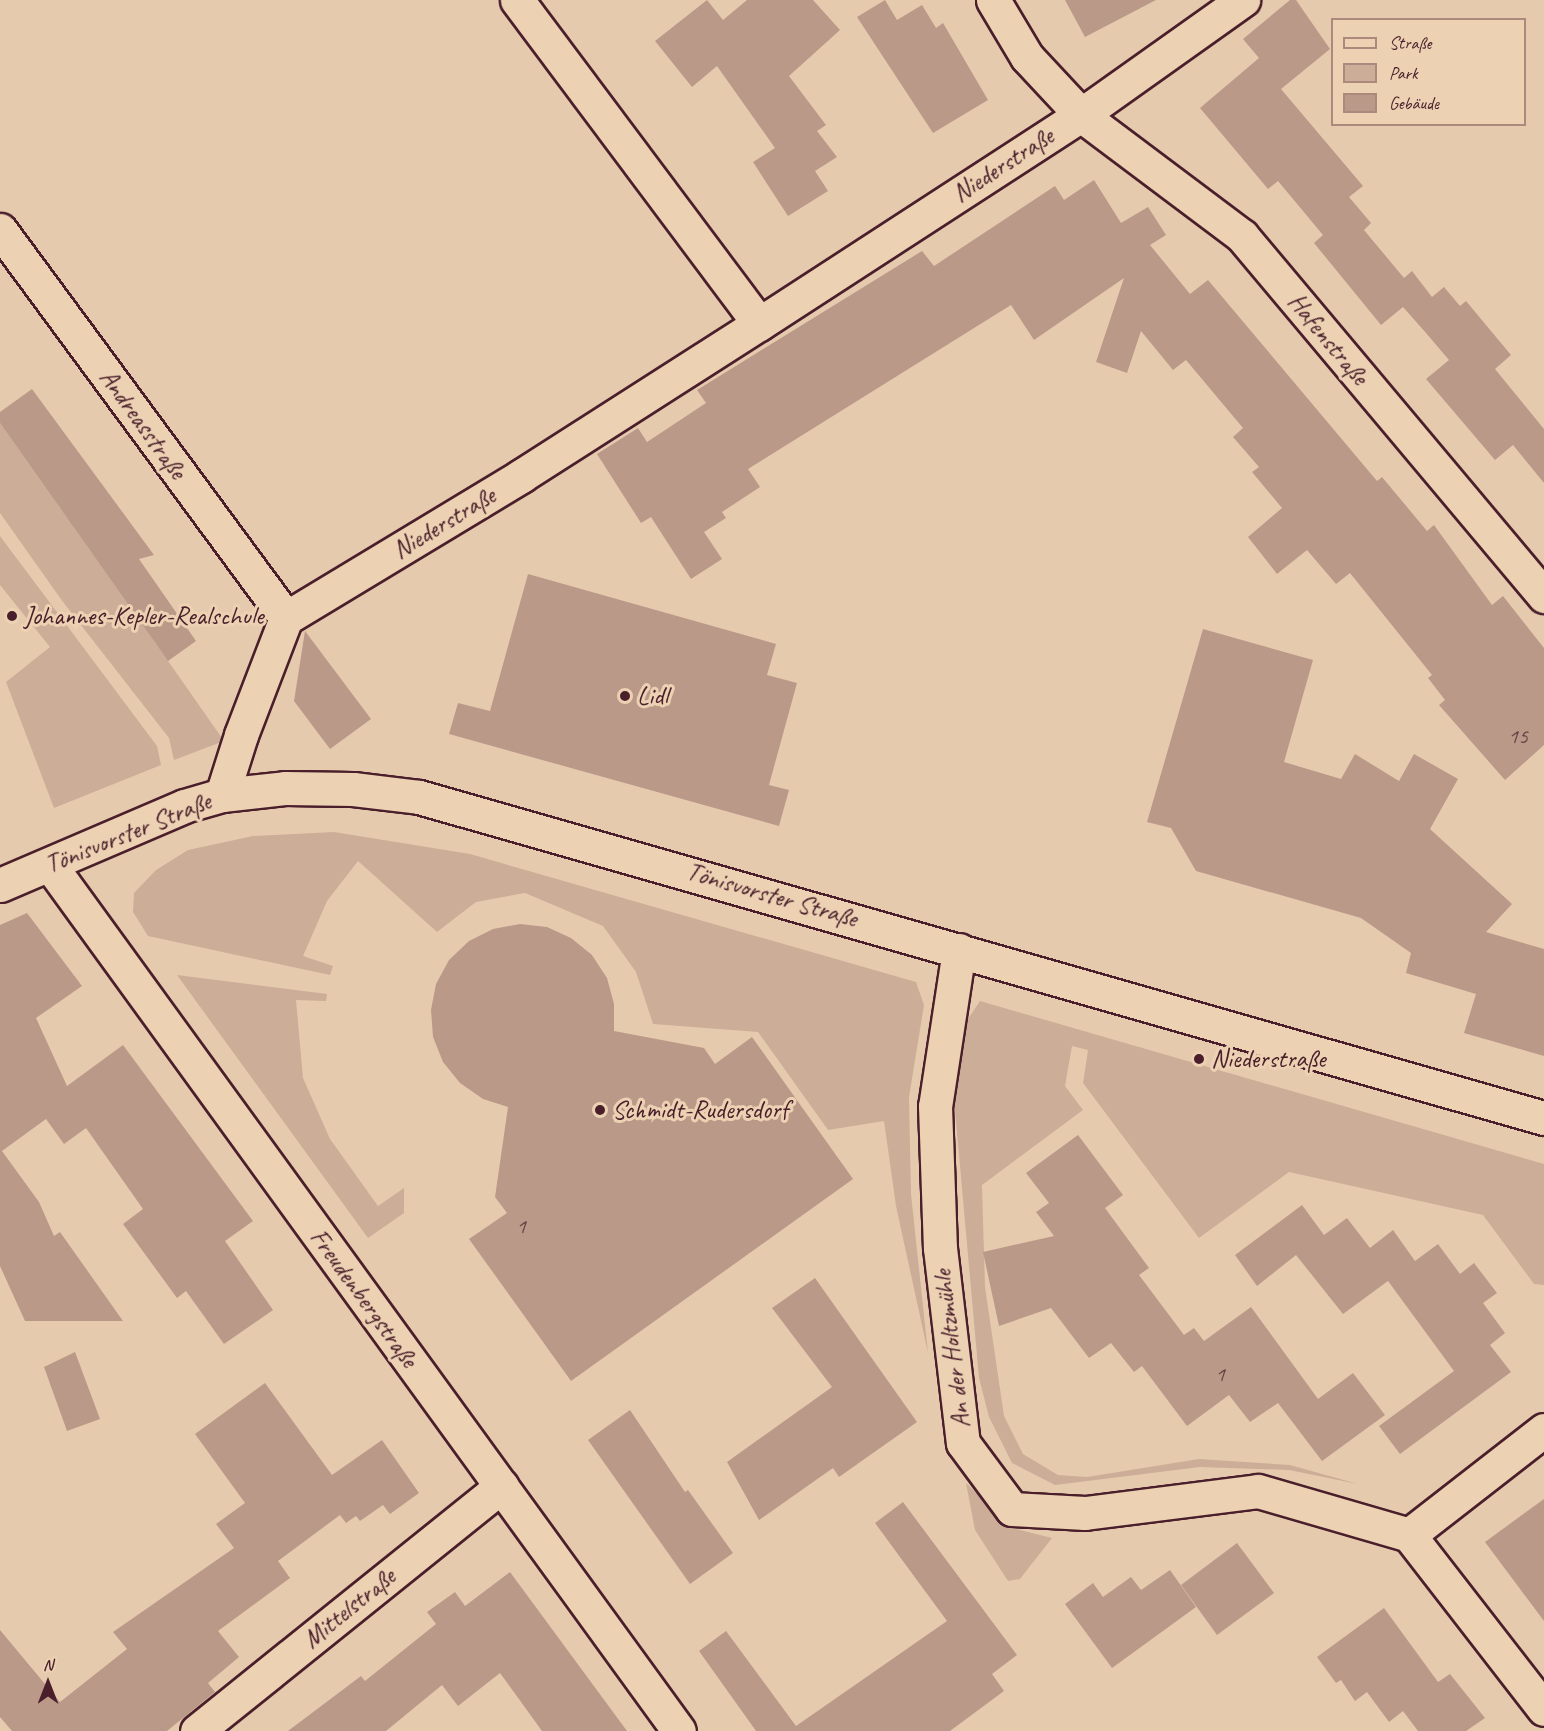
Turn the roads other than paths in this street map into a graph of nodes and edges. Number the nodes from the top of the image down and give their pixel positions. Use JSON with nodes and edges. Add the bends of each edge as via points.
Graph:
{"nodes":[{"id":1,"x":517,"y":0,"type":"edge"},
{"id":2,"x":993,"y":0,"type":"edge"},
{"id":3,"x":1243,"y":0,"type":"edge"},
{"id":4,"x":1081,"y":115,"type":"junction"},
{"id":5,"x":0,"y":230,"type":"edge"},
{"id":6,"x":759,"y":324,"type":"junction"},
{"id":7,"x":1544,"y":596,"type":"edge"},
{"id":8,"x":286,"y":618,"type":"junction"},
{"id":9,"x":222,"y":795,"type":"junction"},
{"id":10,"x":50,"y":864,"type":"junction"},
{"id":11,"x":0,"y":885,"type":"edge"},
{"id":12,"x":959,"y":950,"type":"junction"},
{"id":13,"x":1544,"y":1118,"type":"edge"},
{"id":14,"x":1544,"y":1430,"type":"edge"},
{"id":15,"x":502,"y":1486,"type":"junction"},
{"id":16,"x":1409,"y":1535,"type":"junction"},
{"id":17,"x":1544,"y":1709,"type":"edge"},
{"id":18,"x":208,"y":1728,"type":"edge"},
{"id":19,"x":679,"y":1731,"type":"edge"}],
"edges":[{"from":1,"to":6,"type":"street"},
{"from":2,"to":4,"type":"street","name":"Hafenstraße","via":[[1027,57]]},
{"from":3,"to":4,"type":"street","name":"Niederstraße"},
{"from":4,"to":6,"type":"street","name":"Niederstraße"},
{"from":4,"to":7,"type":"street","name":"Hafenstraße","via":[[1242,236]]},
{"from":5,"to":8,"type":"street","name":"Andreasstraße"},
{"from":6,"to":8,"type":"street","name":"Niederstraße","via":[[521,476]]},
{"from":8,"to":9,"type":"street","via":[[240,735]]},
{"from":9,"to":10,"type":"street","name":"Tönisvorster Straße","via":[[184,806]]},
{"from":9,"to":12,"type":"street","name":"Tönisvorster Straße","via":[[285,788],[353,789],[419,797]]},
{"from":10,"to":11,"type":"street","name":"Tönisvorster Straße"},
{"from":10,"to":15,"type":"street","name":"Freudenbergstraße"},
{"from":12,"to":13,"type":"street","name":"Tönisvorster Straße"},
{"from":12,"to":16,"type":"street","name":"An der Holtzmühle","via":[[934,1106],[940,1248],[963,1443],[1012,1509],[1085,1513],[1258,1491]]},
{"from":14,"to":16,"type":"street"},
{"from":15,"to":18,"type":"street","name":"Mittelstraße"},
{"from":15,"to":19,"type":"street","name":"Freudenbergstraße"},
{"from":16,"to":17,"type":"street"}]}
